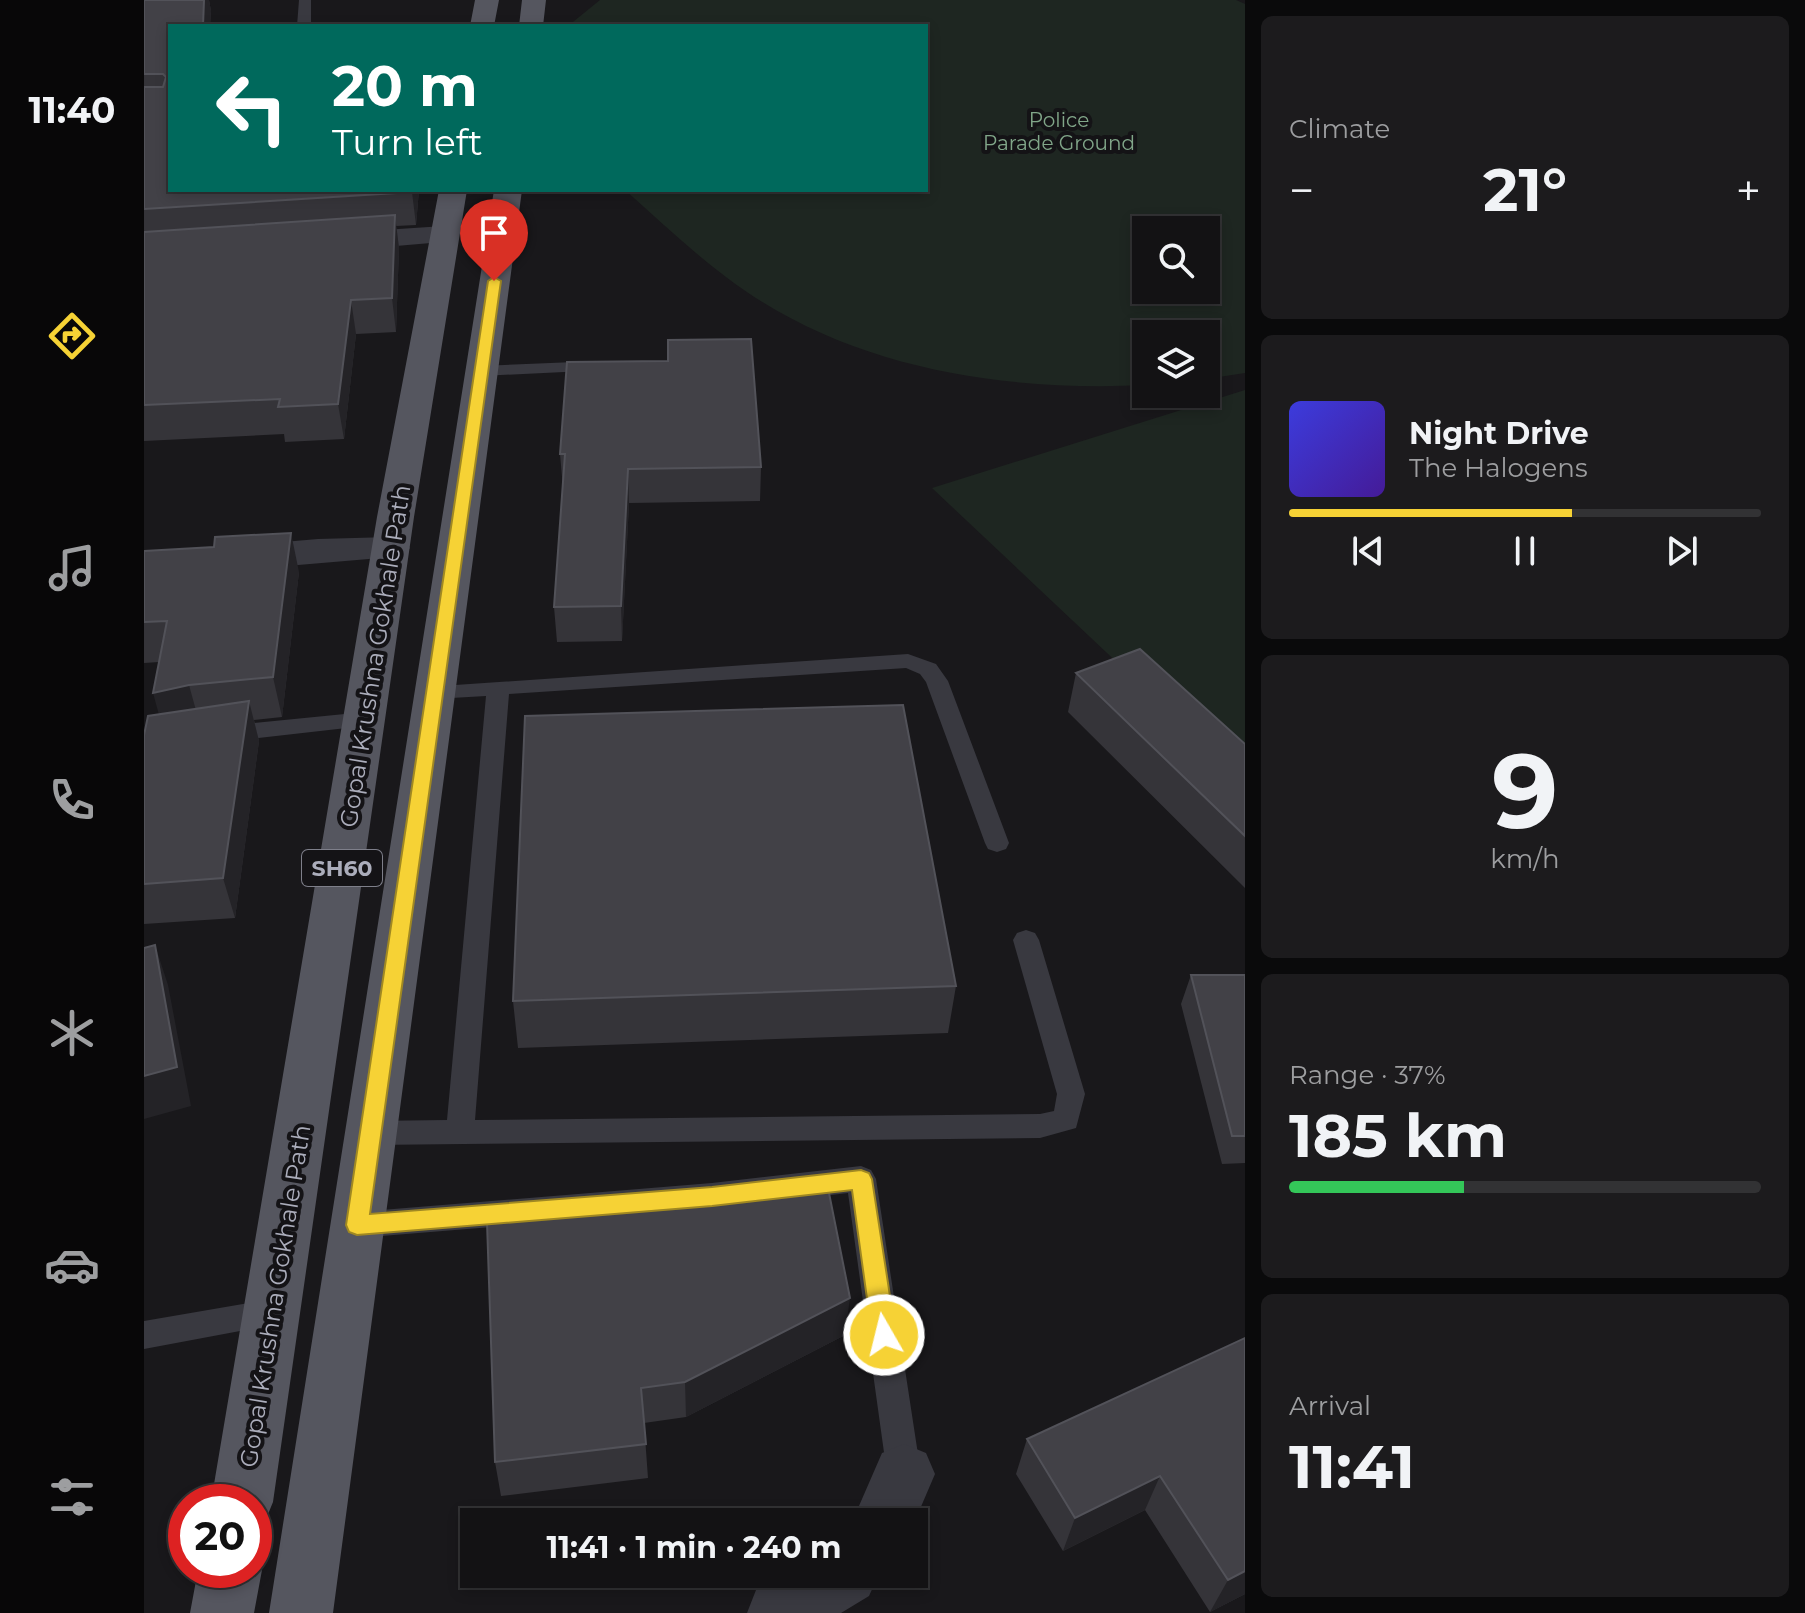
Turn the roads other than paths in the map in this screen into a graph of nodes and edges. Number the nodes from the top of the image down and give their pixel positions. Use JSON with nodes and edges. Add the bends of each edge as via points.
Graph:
{"nodes":[{"id":1,"x":305,"y":0,"type":"edge"},
{"id":2,"x":487,"y":0,"type":"edge"},
{"id":3,"x":534,"y":0,"type":"edge"},
{"id":4,"x":304,"y":24,"type":"edge"},
{"id":5,"x":482,"y":24,"type":"edge"},
{"id":6,"x":531,"y":24,"type":"edge"},
{"id":7,"x":453,"y":192,"type":"edge"},
{"id":8,"x":508,"y":192,"type":"edge"},
{"id":9,"x":444,"y":235,"type":"junction"},
{"id":10,"x":302,"y":244,"type":"edge"},
{"id":11,"x":620,"y":365,"type":"edge"},
{"id":12,"x":481,"y":371,"type":"junction"},
{"id":13,"x":391,"y":548,"type":"junction"},
{"id":14,"x":144,"y":566,"type":"edge"},
{"id":15,"x":498,"y":688,"type":"junction"},
{"id":16,"x":434,"y":692,"type":"junction"},
{"id":17,"x":365,"y":720,"type":"junction"},
{"id":18,"x":201,"y":736,"type":"edge"},
{"id":19,"x":997,"y":843,"type":"dead end"},
{"id":20,"x":1026,"y":940,"type":"dead end"},
{"id":21,"x":460,"y":1132,"type":"junction"},
{"id":22,"x":371,"y":1133,"type":"junction"},
{"id":23,"x":357,"y":1225,"type":"junction"},
{"id":24,"x":275,"y":1313,"type":"junction"},
{"id":25,"x":144,"y":1335,"type":"edge"},
{"id":26,"x":245,"y":1484,"type":"edge"},
{"id":27,"x":893,"y":1498,"type":"edge"},
{"id":28,"x":227,"y":1588,"type":"edge"},
{"id":29,"x":823,"y":1588,"type":"edge"},
{"id":30,"x":222,"y":1613,"type":"edge"},
{"id":31,"x":301,"y":1613,"type":"edge"},
{"id":32,"x":779,"y":1613,"type":"edge"}],
"edges":[{"from":1,"to":4,"type":"lane"},
{"from":2,"to":5,"type":"main road"},
{"from":3,"to":6,"type":"main road"},
{"from":7,"to":9,"type":"main road","name":"Gopal Krushna Gokhale Path","number":"SH60"},
{"from":8,"to":12,"type":"main road","number":"SH60"},
{"from":9,"to":10,"type":"street"},
{"from":9,"to":13,"type":"main road","name":"Gopal Krushna Gokhale Path","number":"SH60"},
{"from":11,"to":12,"type":"lane"},
{"from":12,"to":16,"type":"main road","number":"SH60"},
{"from":13,"to":14,"type":"street"},
{"from":13,"to":17,"type":"main road","name":"Gopal Krushna Gokhale Path","number":"SH60"},
{"from":15,"to":16,"type":"lane"},
{"from":15,"to":19,"type":"lane","via":[[908,661],[928,669],[937,681]]},
{"from":15,"to":21,"type":"lane"},
{"from":16,"to":22,"type":"main road","number":"SH60"},
{"from":17,"to":18,"type":"lane"},
{"from":17,"to":24,"type":"main road","name":"Gopal Krushna Gokhale Path","number":"SH60"},
{"from":20,"to":21,"type":"lane","via":[[1071,1094],[1066,1120],[1040,1126]]},
{"from":21,"to":22,"type":"lane"},
{"from":22,"to":23,"type":"main road","number":"SH60"},
{"from":23,"to":27,"type":"lane","via":[[861,1179]]},
{"from":23,"to":31,"type":"main road","number":"SH60"},
{"from":24,"to":25,"type":"lane"},
{"from":24,"to":26,"type":"main road","name":"Gopal Krushna Gokhale Path","number":"SH60"},
{"from":28,"to":30,"type":"main road"},
{"from":29,"to":32,"type":"street"}]}
